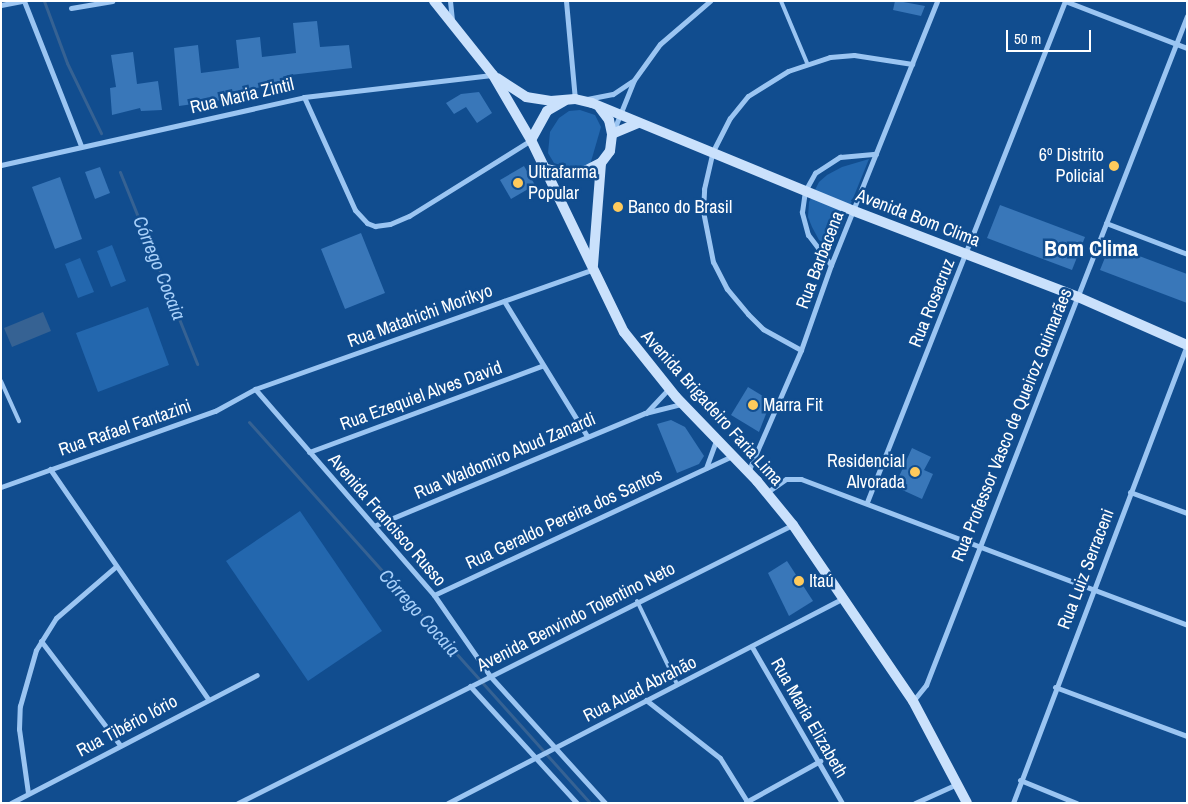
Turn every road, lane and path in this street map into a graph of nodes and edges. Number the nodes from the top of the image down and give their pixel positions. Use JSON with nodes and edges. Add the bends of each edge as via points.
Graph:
{"nodes":[{"id":1,"x":23,"y":1,"type":"edge"},
{"id":2,"x":112,"y":1,"type":"edge"},
{"id":3,"x":434,"y":1,"type":"edge"},
{"id":4,"x":450,"y":1,"type":"edge"},
{"id":5,"x":566,"y":1,"type":"edge"},
{"id":6,"x":710,"y":1,"type":"edge"},
{"id":7,"x":780,"y":1,"type":"edge"},
{"id":8,"x":938,"y":1,"type":"edge"},
{"id":9,"x":1065,"y":1,"type":"edge"},
{"id":10,"x":108,"y":2,"type":"edge"},
{"id":11,"x":1,"y":5,"type":"edge"},
{"id":12,"x":71,"y":8,"type":"dead end"},
{"id":13,"x":1187,"y":16,"type":"edge"},
{"id":14,"x":453,"y":26,"type":"junction"},
{"id":15,"x":1176,"y":44,"type":"junction"},
{"id":16,"x":1187,"y":48,"type":"edge"},
{"id":17,"x":807,"y":63,"type":"junction"},
{"id":18,"x":912,"y":64,"type":"junction"},
{"id":19,"x":492,"y":75,"type":"junction"},
{"id":20,"x":634,"y":80,"type":"junction"},
{"id":21,"x":304,"y":97,"type":"junction"},
{"id":22,"x":575,"y":99,"type":"junction"},
{"id":23,"x":599,"y":107,"type":"junction"},
{"id":24,"x":620,"y":116,"type":"junction"},
{"id":25,"x":638,"y":123,"type":"junction"},
{"id":26,"x":612,"y":134,"type":"junction"},
{"id":27,"x":531,"y":140,"type":"junction"},
{"id":28,"x":81,"y":146,"type":"junction"},
{"id":29,"x":712,"y":153,"type":"junction"},
{"id":30,"x":876,"y":154,"type":"junction"},
{"id":31,"x":601,"y":163,"type":"junction"},
{"id":32,"x":1,"y":165,"type":"edge"},
{"id":33,"x":546,"y":169,"type":"junction"},
{"id":34,"x":805,"y":190,"type":"junction"},
{"id":35,"x":854,"y":211,"type":"junction"},
{"id":36,"x":1106,"y":223,"type":"junction"},
{"id":37,"x":1186,"y":253,"type":"edge"},
{"id":38,"x":967,"y":254,"type":"junction"},
{"id":39,"x":832,"y":265,"type":"junction"},
{"id":40,"x":593,"y":267,"type":"junction"},
{"id":41,"x":1078,"y":297,"type":"junction"},
{"id":42,"x":504,"y":301,"type":"junction"},
{"id":43,"x":1187,"y":345,"type":"edge"},
{"id":44,"x":801,"y":350,"type":"junction"},
{"id":45,"x":542,"y":366,"type":"junction"},
{"id":46,"x":1,"y":381,"type":"edge"},
{"id":47,"x":669,"y":388,"type":"junction"},
{"id":48,"x":255,"y":389,"type":"junction"},
{"id":49,"x":683,"y":404,"type":"junction"},
{"id":50,"x":645,"y":414,"type":"junction"},
{"id":51,"x":19,"y":421,"type":"dead end"},
{"id":52,"x":588,"y":436,"type":"junction"},
{"id":53,"x":716,"y":440,"type":"junction"},
{"id":54,"x":309,"y":452,"type":"junction"},
{"id":55,"x":732,"y":456,"type":"junction"},
{"id":56,"x":706,"y":468,"type":"junction"},
{"id":57,"x":50,"y":469,"type":"junction"},
{"id":58,"x":748,"y":473,"type":"junction"},
{"id":59,"x":1,"y":487,"type":"edge"},
{"id":60,"x":1130,"y":492,"type":"junction"},
{"id":61,"x":766,"y":493,"type":"junction"},
{"id":62,"x":867,"y":502,"type":"junction"},
{"id":63,"x":1187,"y":513,"type":"edge"},
{"id":64,"x":793,"y":524,"type":"junction"},
{"id":65,"x":376,"y":525,"type":"junction"},
{"id":66,"x":979,"y":546,"type":"junction"},
{"id":67,"x":115,"y":567,"type":"junction"},
{"id":68,"x":1093,"y":590,"type":"junction"},
{"id":69,"x":434,"y":594,"type":"junction"},
{"id":70,"x":844,"y":598,"type":"junction"},
{"id":71,"x":636,"y":601,"type":"junction"},
{"id":72,"x":1187,"y":625,"type":"edge"},
{"id":73,"x":41,"y":641,"type":"junction"},
{"id":74,"x":752,"y":647,"type":"junction"},
{"id":75,"x":257,"y":675,"type":"dead end"},
{"id":76,"x":488,"y":677,"type":"junction"},
{"id":77,"x":678,"y":684,"type":"junction"},
{"id":78,"x":472,"y":685,"type":"junction"},
{"id":79,"x":1055,"y":686,"type":"junction"},
{"id":80,"x":208,"y":699,"type":"junction"},
{"id":81,"x":646,"y":700,"type":"junction"},
{"id":82,"x":912,"y":701,"type":"junction"},
{"id":83,"x":1187,"y":736,"type":"edge"},
{"id":84,"x":120,"y":745,"type":"junction"},
{"id":85,"x":554,"y":750,"type":"junction"},
{"id":86,"x":539,"y":758,"type":"junction"},
{"id":87,"x":820,"y":761,"type":"junction"},
{"id":88,"x":1020,"y":780,"type":"junction"},
{"id":89,"x":957,"y":783,"type":"junction"},
{"id":90,"x":28,"y":793,"type":"junction"},
{"id":91,"x":747,"y":802,"type":"edge"},
{"id":92,"x":11,"y":803,"type":"edge"},
{"id":93,"x":238,"y":803,"type":"edge"},
{"id":94,"x":448,"y":803,"type":"edge"},
{"id":95,"x":577,"y":803,"type":"edge"},
{"id":96,"x":605,"y":803,"type":"edge"},
{"id":97,"x":842,"y":803,"type":"edge"},
{"id":98,"x":915,"y":803,"type":"edge"},
{"id":99,"x":966,"y":803,"type":"edge"},
{"id":100,"x":1013,"y":803,"type":"edge"},
{"id":101,"x":1076,"y":803,"type":"edge"}],
"edges":[{"from":1,"to":11,"type":"street"},
{"from":1,"to":28,"type":"street"},
{"from":2,"to":10,"type":"street"},
{"from":3,"to":14,"type":"main road","name":"Avenida Brigadeiro Faria Lima"},
{"from":4,"to":14,"type":"street"},
{"from":5,"to":22,"type":"street"},
{"from":6,"to":20,"type":"street","via":[[660,44]]},
{"from":7,"to":17,"type":"lane"},
{"from":8,"to":18,"type":"street","name":"Rua Barbacena"},
{"from":9,"to":15,"type":"street"},
{"from":9,"to":38,"type":"street","name":"Rua Rosacruz"},
{"from":10,"to":12,"type":"street"},
{"from":13,"to":15,"type":"street","name":"Rua Professor Vasco de Queiroz Guimarães"},
{"from":14,"to":19,"type":"main road","name":"Avenida Brigadeiro Faria Lima"},
{"from":15,"to":16,"type":"street"},
{"from":15,"to":36,"type":"street","name":"Rua Professor Vasco de Queiroz Guimarães"},
{"from":17,"to":18,"type":"street","via":[[854,55]]},
{"from":17,"to":29,"type":"street","via":[[748,96],[730,118]]},
{"from":18,"to":30,"type":"street","name":"Rua Barbacena"},
{"from":19,"to":21,"type":"street","name":"Rua Maria Zintil"},
{"from":19,"to":22,"type":"main road","name":"Avenida Bom Clima","via":[[526,97]]},
{"from":19,"to":27,"type":"main road","name":"Avenida Brigadeiro Faria Lima"},
{"from":20,"to":22,"type":"street","via":[[613,94]]},
{"from":20,"to":24,"type":"street"},
{"from":21,"to":27,"type":"street","via":[[355,210],[374,226],[409,216]]},
{"from":21,"to":28,"type":"street","name":"Rua Maria Zintil"},
{"from":22,"to":23,"type":"main road","name":"Avenida Bom Clima"},
{"from":22,"to":27,"type":"main road","via":[[547,111]]},
{"from":23,"to":24,"type":"main road","name":"Avenida Bom Clima"},
{"from":23,"to":26,"type":"main road","via":[[609,120]]},
{"from":24,"to":25,"type":"main road","name":"Avenida Bom Clima"},
{"from":24,"to":26,"type":"street"},
{"from":25,"to":26,"type":"main road"},
{"from":25,"to":29,"type":"main road","name":"Avenida Bom Clima"},
{"from":26,"to":31,"type":"main road","via":[[610,151]]},
{"from":27,"to":33,"type":"main road","name":"Avenida Brigadeiro Faria Lima"},
{"from":28,"to":32,"type":"street","name":"Rua Maria Zintil"},
{"from":29,"to":34,"type":"main road","name":"Avenida Bom Clima"},
{"from":29,"to":44,"type":"street","via":[[703,211],[713,262],[727,289],[748,314],[764,329]]},
{"from":30,"to":34,"type":"street","via":[[840,157],[815,173]]},
{"from":30,"to":35,"type":"street","name":"Rua Barbacena"},
{"from":31,"to":33,"type":"main road","via":[[592,169],[569,174]]},
{"from":31,"to":40,"type":"main road"},
{"from":33,"to":40,"type":"main road","name":"Avenida Brigadeiro Faria Lima"},
{"from":34,"to":35,"type":"main road","name":"Avenida Bom Clima"},
{"from":34,"to":39,"type":"street","via":[[802,212],[808,235]]},
{"from":35,"to":38,"type":"main road","name":"Avenida Bom Clima"},
{"from":35,"to":39,"type":"street","name":"Rua Barbacena"},
{"from":36,"to":37,"type":"street"},
{"from":36,"to":41,"type":"street","name":"Rua Professor Vasco de Queiroz Guimarães"},
{"from":38,"to":41,"type":"main road","name":"Avenida Bom Clima"},
{"from":38,"to":62,"type":"street","name":"Rua Rosacruz"},
{"from":39,"to":44,"type":"street","name":"Rua Barbacena"},
{"from":40,"to":42,"type":"street","name":"Rua Matahichi Morikyo"},
{"from":40,"to":47,"type":"main road","name":"Avenida Brigadeiro Faria Lima","via":[[624,332]]},
{"from":41,"to":43,"type":"main road","name":"Avenida Bom Clima"},
{"from":41,"to":66,"type":"street","name":"Rua Professor Vasco de Queiroz Guimarães"},
{"from":42,"to":45,"type":"street"},
{"from":42,"to":48,"type":"street","name":"Rua Matahichi Morikyo"},
{"from":43,"to":60,"type":"street","name":"Rua Luiz Serraceni"},
{"from":44,"to":58,"type":"street","name":"Rua Barbacena"},
{"from":45,"to":52,"type":"street"},
{"from":45,"to":54,"type":"street","name":"Rua Ezequiel Alves David"},
{"from":46,"to":51,"type":"lane"},
{"from":47,"to":49,"type":"main road","name":"Avenida Brigadeiro Faria Lima"},
{"from":47,"to":50,"type":"street","name":"Rua Waldomiro Abud Zanardi"},
{"from":48,"to":54,"type":"street","name":"Avenida Francisco Russo"},
{"from":48,"to":57,"type":"street","name":"Rua Rafael Fantazini","via":[[215,411]]},
{"from":49,"to":50,"type":"street","name":"Rua Waldomiro Abud Zanardi"},
{"from":49,"to":53,"type":"main road","name":"Avenida Brigadeiro Faria Lima"},
{"from":50,"to":52,"type":"street","name":"Rua Waldomiro Abud Zanardi"},
{"from":52,"to":65,"type":"street","name":"Rua Waldomiro Abud Zanardi"},
{"from":53,"to":55,"type":"main road","name":"Avenida Brigadeiro Faria Lima"},
{"from":53,"to":56,"type":"street"},
{"from":54,"to":65,"type":"street","name":"Avenida Francisco Russo"},
{"from":55,"to":56,"type":"street","name":"Rua Geraldo Pereira dos Santos"},
{"from":55,"to":58,"type":"main road","name":"Avenida Brigadeiro Faria Lima"},
{"from":56,"to":69,"type":"street","name":"Rua Geraldo Pereira dos Santos"},
{"from":57,"to":59,"type":"street","name":"Rua Rafael Fantazini"},
{"from":57,"to":67,"type":"street"},
{"from":58,"to":61,"type":"main road","name":"Avenida Brigadeiro Faria Lima"},
{"from":60,"to":63,"type":"street"},
{"from":60,"to":68,"type":"street","name":"Rua Luiz Serraceni"},
{"from":61,"to":62,"type":"street","via":[[782,481],[793,478]]},
{"from":61,"to":64,"type":"main road","name":"Avenida Brigadeiro Faria Lima"},
{"from":62,"to":66,"type":"street"},
{"from":64,"to":70,"type":"main road","name":"Avenida Brigadeiro Faria Lima"},
{"from":64,"to":71,"type":"street","name":"Avenida Benvindo Tolentino Neto"},
{"from":65,"to":69,"type":"street","name":"Avenida Francisco Russo"},
{"from":66,"to":68,"type":"street"},
{"from":66,"to":82,"type":"street","name":"Rua Professor Vasco de Queiroz Guimarães","via":[[926,685]]},
{"from":67,"to":73,"type":"street","via":[[56,618]]},
{"from":67,"to":80,"type":"street"},
{"from":68,"to":72,"type":"street"},
{"from":68,"to":79,"type":"street","name":"Rua Luiz Serraceni"},
{"from":69,"to":76,"type":"street","name":"Avenida Francisco Russo"},
{"from":70,"to":74,"type":"street","name":"Rua Auad Abrahão"},
{"from":70,"to":82,"type":"main road","name":"Avenida Brigadeiro Faria Lima"},
{"from":71,"to":76,"type":"street","name":"Avenida Benvindo Tolentino Neto"},
{"from":71,"to":77,"type":"lane"},
{"from":73,"to":84,"type":"street"},
{"from":73,"to":90,"type":"street","via":[[26,677],[20,706],[19,729]]},
{"from":74,"to":77,"type":"street","name":"Rua Auad Abrahão"},
{"from":74,"to":87,"type":"street","name":"Rua Maria Elizabeth"},
{"from":75,"to":80,"type":"street","name":"Rua Tibério Iório"},
{"from":76,"to":78,"type":"street","name":"Avenida Benvindo Tolentino Neto"},
{"from":76,"to":85,"type":"street","name":"Avenida Francisco Russo"},
{"from":77,"to":81,"type":"street","name":"Rua Auad Abrahão"},
{"from":78,"to":86,"type":"street"},
{"from":78,"to":93,"type":"street","name":"Avenida Benvindo Tolentino Neto"},
{"from":79,"to":83,"type":"street"},
{"from":79,"to":88,"type":"street","name":"Rua Luiz Serraceni"},
{"from":80,"to":84,"type":"street","name":"Rua Tibério Iório"},
{"from":81,"to":85,"type":"street","name":"Rua Auad Abrahão"},
{"from":81,"to":91,"type":"street","via":[[720,758]]},
{"from":82,"to":89,"type":"main road","name":"Avenida Brigadeiro Faria Lima"},
{"from":84,"to":90,"type":"street","name":"Rua Tibério Iório"},
{"from":85,"to":86,"type":"street","name":"Rua Auad Abrahão"},
{"from":85,"to":96,"type":"street","name":"Avenida Francisco Russo"},
{"from":86,"to":94,"type":"street","name":"Rua Auad Abrahão"},
{"from":86,"to":95,"type":"street"},
{"from":87,"to":91,"type":"street"},
{"from":87,"to":97,"type":"street","name":"Rua Maria Elizabeth"},
{"from":88,"to":100,"type":"street","name":"Rua Luiz Serraceni"},
{"from":88,"to":101,"type":"street"},
{"from":89,"to":98,"type":"street"},
{"from":89,"to":99,"type":"main road","name":"Avenida Brigadeiro Faria Lima"},
{"from":90,"to":92,"type":"street","name":"Rua Tibério Iório"}]}
